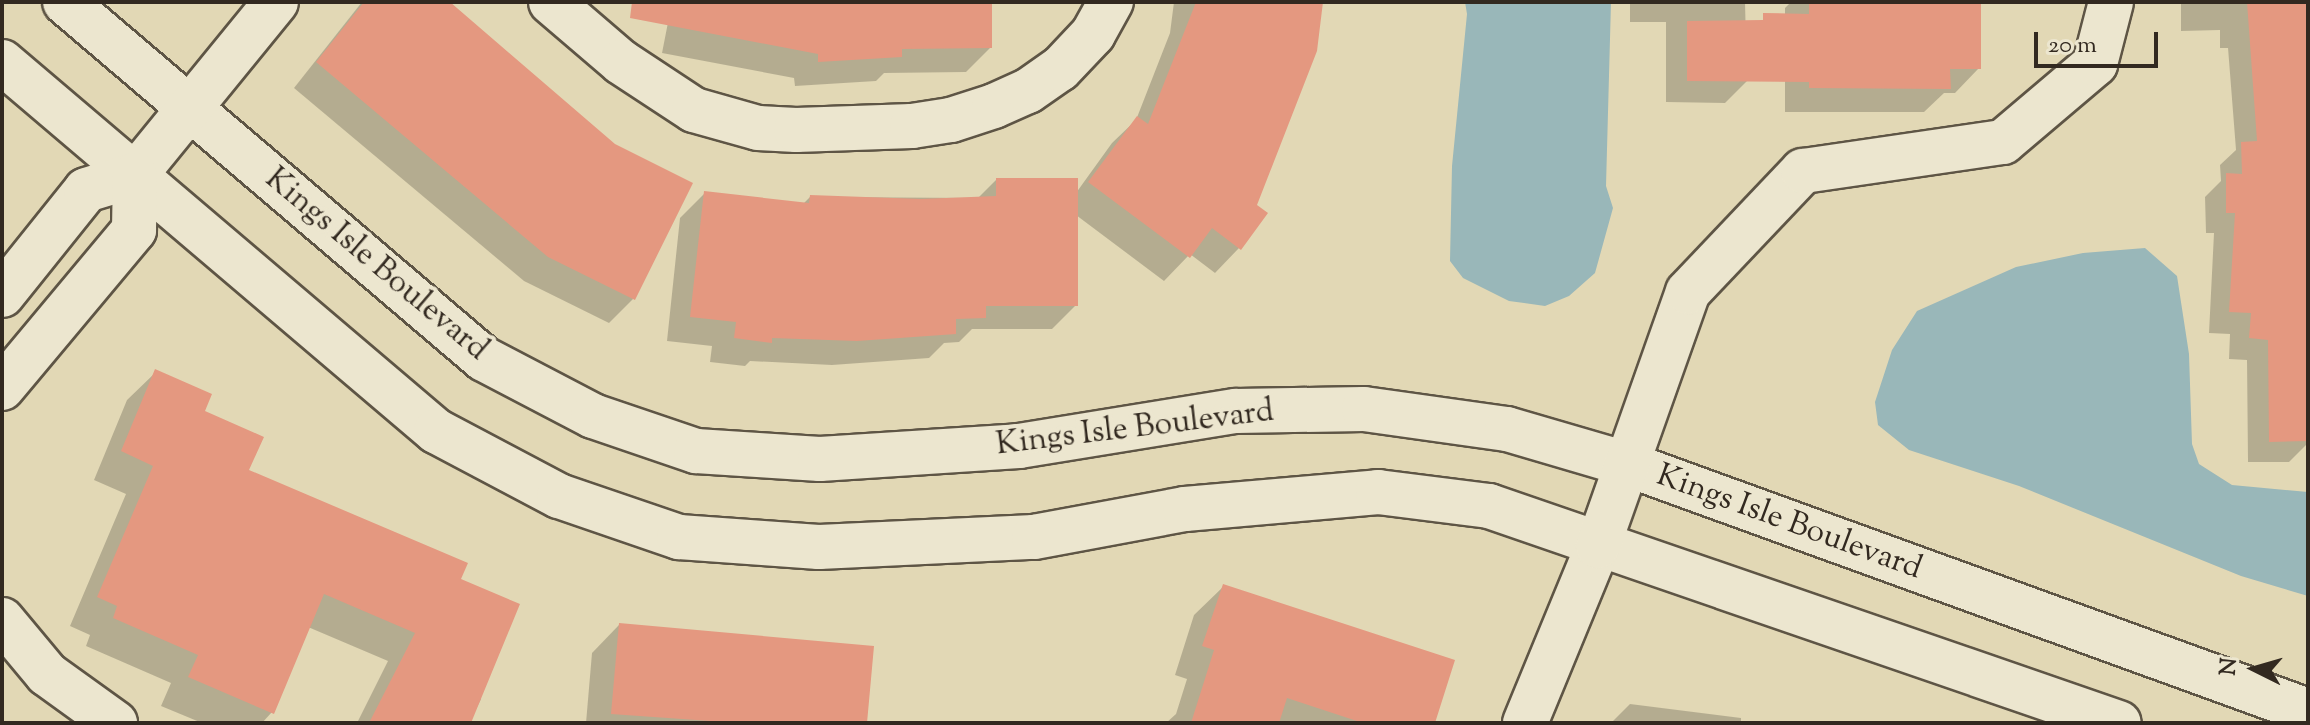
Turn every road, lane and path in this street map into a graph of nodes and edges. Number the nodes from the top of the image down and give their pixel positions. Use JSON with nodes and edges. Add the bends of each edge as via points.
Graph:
{"nodes":[{"id":1,"x":65,"y":2,"type":"edge"},
{"id":2,"x":276,"y":2,"type":"edge"},
{"id":3,"x":551,"y":2,"type":"edge"},
{"id":4,"x":1111,"y":2,"type":"edge"},
{"id":5,"x":2111,"y":2,"type":"edge"},
{"id":6,"x":2,"y":62,"type":"edge"},
{"id":7,"x":190,"y":108,"type":"junction"},
{"id":8,"x":135,"y":175,"type":"junction"},
{"id":9,"x":2,"y":295,"type":"edge"},
{"id":10,"x":2,"y":388,"type":"edge"},
{"id":11,"x":1627,"y":464,"type":"junction"},
{"id":12,"x":1598,"y":546,"type":"junction"},
{"id":13,"x":2,"y":620,"type":"edge"},
{"id":14,"x":2308,"y":711,"type":"edge"},
{"id":15,"x":115,"y":723,"type":"edge"},
{"id":16,"x":1525,"y":723,"type":"edge"},
{"id":17,"x":2119,"y":723,"type":"edge"}],
"edges":[{"from":1,"to":7,"type":"street","name":"Kings Isle Boulevard"},
{"from":2,"to":7,"type":"street"},
{"from":3,"to":4,"type":"street","via":[[621,62],[694,110],[758,128],[796,130],[912,126],[994,106],[1060,69],[1093,34]]},
{"from":5,"to":11,"type":"street","via":[[2095,64],[2003,142],[1803,171],[1688,292]]},
{"from":6,"to":8,"type":"street"},
{"from":7,"to":8,"type":"street"},
{"from":7,"to":11,"type":"street","name":"Kings Isle Boulevard","via":[[484,359],[593,416],[696,451],[820,459],[1019,446],[1236,411],[1364,409],[1507,429]]},
{"from":8,"to":9,"type":"street","via":[[86,190]]},
{"from":8,"to":10,"type":"street","via":[[134,230]]},
{"from":8,"to":12,"type":"street","via":[[436,431],[559,496],[679,537],[819,547],[1034,537],[1185,509],[1378,492],[1489,506]]},
{"from":11,"to":12,"type":"street"},
{"from":11,"to":14,"type":"street","name":"Kings Isle Boulevard"},
{"from":12,"to":16,"type":"street"},
{"from":12,"to":17,"type":"street"},
{"from":13,"to":15,"type":"street","via":[[47,674]]}]}
